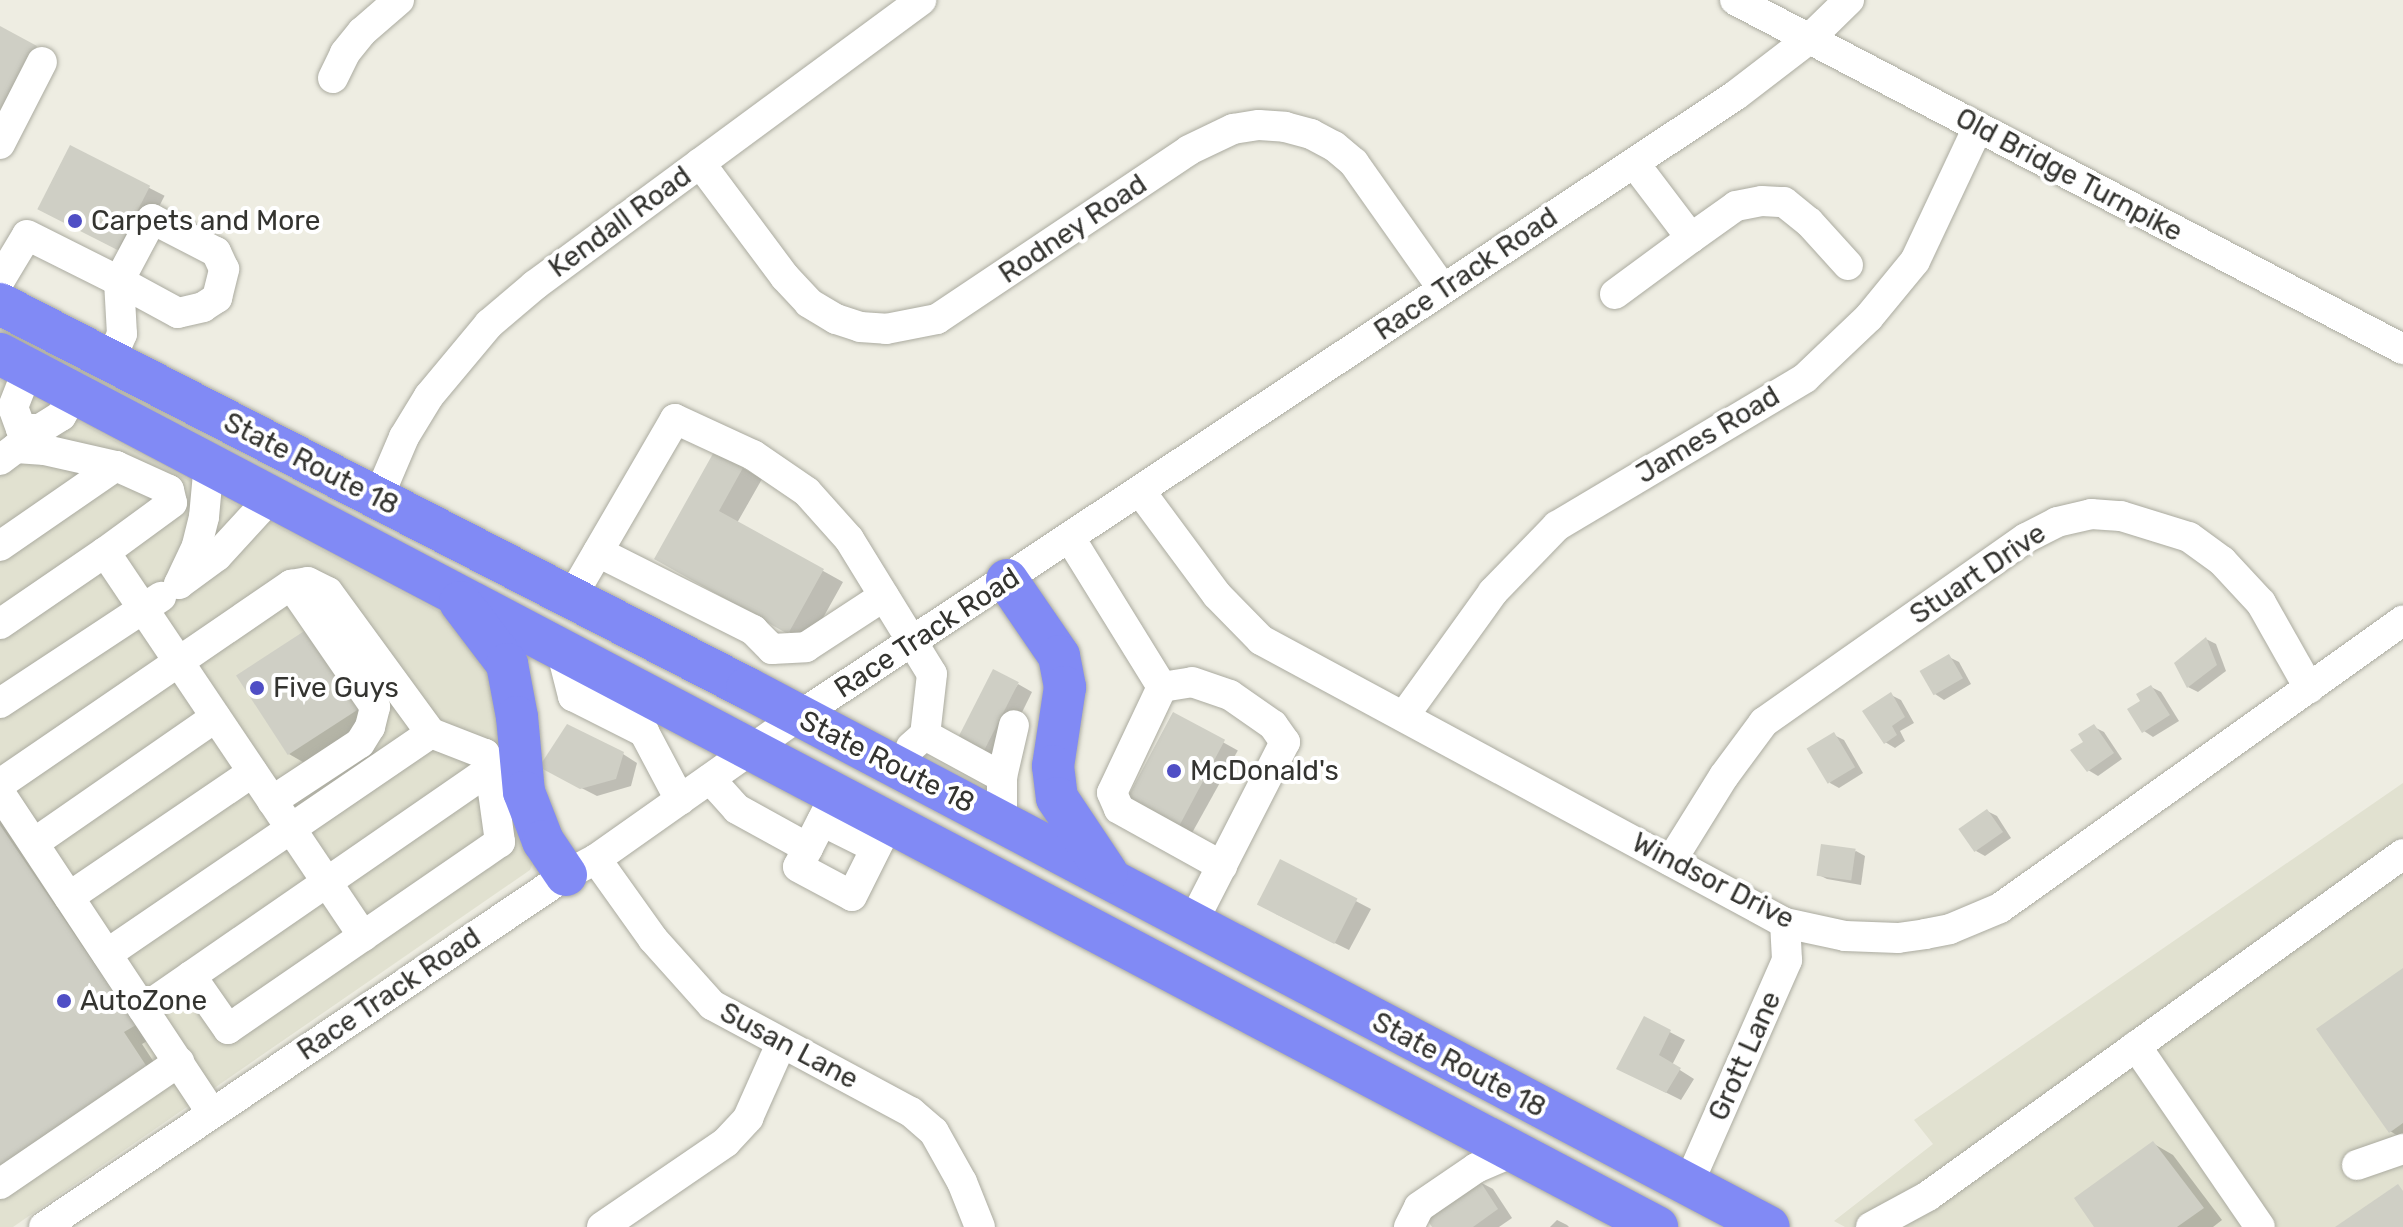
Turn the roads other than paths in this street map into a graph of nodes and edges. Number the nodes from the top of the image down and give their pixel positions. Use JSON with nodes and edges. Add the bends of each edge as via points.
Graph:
{"nodes":[{"id":1,"x":399,"y":0,"type":"edge"},
{"id":2,"x":1736,"y":0,"type":"edge"},
{"id":3,"x":1849,"y":0,"type":"edge"},
{"id":4,"x":917,"y":1,"type":"edge"},
{"id":5,"x":1809,"y":39,"type":"junction"},
{"id":6,"x":42,"y":62,"type":"dead end"},
{"id":7,"x":333,"y":78,"type":"dead end"},
{"id":8,"x":1978,"y":127,"type":"junction"},
{"id":9,"x":0,"y":144,"type":"edge"},
{"id":10,"x":700,"y":163,"type":"junction"},
{"id":11,"x":1634,"y":163,"type":"junction"},
{"id":12,"x":1691,"y":238,"type":"junction"},
{"id":13,"x":1848,"y":265,"type":"dead end"},
{"id":14,"x":0,"y":280,"type":"edge"},
{"id":15,"x":1443,"y":289,"type":"junction"},
{"id":16,"x":1615,"y":294,"type":"dead end"},
{"id":17,"x":0,"y":304,"type":"edge"},
{"id":18,"x":2403,"y":349,"type":"edge"},
{"id":19,"x":110,"y":361,"type":"junction"},
{"id":20,"x":14,"y":362,"type":"edge"},
{"id":21,"x":74,"y":394,"type":"junction"},
{"id":22,"x":12,"y":446,"type":"edge"},
{"id":23,"x":209,"y":463,"type":"junction"},
{"id":24,"x":116,"y":466,"type":"junction"},
{"id":25,"x":1140,"y":491,"type":"junction"},
{"id":26,"x":271,"y":497,"type":"junction"},
{"id":27,"x":378,"y":498,"type":"junction"},
{"id":28,"x":1070,"y":538,"type":"junction"},
{"id":29,"x":0,"y":546,"type":"edge"},
{"id":30,"x":105,"y":552,"type":"junction"},
{"id":31,"x":598,"y":552,"type":"junction"},
{"id":32,"x":1007,"y":580,"type":"junction"},
{"id":33,"x":179,"y":584,"type":"junction"},
{"id":34,"x":291,"y":585,"type":"junction"},
{"id":35,"x":452,"y":592,"type":"junction"},
{"id":36,"x":884,"y":596,"type":"junction"},
{"id":37,"x":571,"y":598,"type":"junction"},
{"id":38,"x":145,"y":608,"type":"junction"},
{"id":39,"x":2403,"y":621,"type":"edge"},
{"id":40,"x":0,"y":624,"type":"edge"},
{"id":41,"x":913,"y":642,"type":"junction"},
{"id":42,"x":561,"y":649,"type":"junction"},
{"id":43,"x":772,"y":649,"type":"junction"},
{"id":44,"x":179,"y":662,"type":"junction"},
{"id":45,"x":1162,"y":687,"type":"junction"},
{"id":46,"x":747,"y":688,"type":"junction"},
{"id":47,"x":2309,"y":688,"type":"junction"},
{"id":48,"x":0,"y":703,"type":"edge"},
{"id":49,"x":683,"y":713,"type":"junction"},
{"id":50,"x":799,"y":716,"type":"junction"},
{"id":51,"x":1404,"y":716,"type":"junction"},
{"id":52,"x":216,"y":717,"type":"junction"},
{"id":53,"x":1014,"y":725,"type":"dead end"},
{"id":54,"x":644,"y":732,"type":"junction"},
{"id":55,"x":431,"y":733,"type":"junction"},
{"id":56,"x":925,"y":735,"type":"junction"},
{"id":57,"x":752,"y":749,"type":"junction"},
{"id":58,"x":892,"y":764,"type":"junction"},
{"id":59,"x":490,"y":770,"type":"junction"},
{"id":60,"x":253,"y":772,"type":"junction"},
{"id":61,"x":1002,"y":777,"type":"junction"},
{"id":62,"x":710,"y":779,"type":"junction"},
{"id":63,"x":0,"y":784,"type":"edge"},
{"id":64,"x":0,"y":793,"type":"edge"},
{"id":65,"x":680,"y":800,"type":"junction"},
{"id":66,"x":272,"y":801,"type":"junction"},
{"id":67,"x":829,"y":807,"type":"junction"},
{"id":68,"x":1002,"y":821,"type":"junction"},
{"id":69,"x":290,"y":828,"type":"junction"},
{"id":70,"x":883,"y":835,"type":"junction"},
{"id":71,"x":34,"y":843,"type":"junction"},
{"id":72,"x":808,"y":848,"type":"junction"},
{"id":73,"x":2403,"y":854,"type":"edge"},
{"id":74,"x":1671,"y":861,"type":"junction"},
{"id":75,"x":1222,"y":866,"type":"junction"},
{"id":76,"x":581,"y":867,"type":"junction"},
{"id":77,"x":1110,"y":877,"type":"junction"},
{"id":78,"x":326,"y":883,"type":"junction"},
{"id":79,"x":69,"y":897,"type":"junction"},
{"id":80,"x":1193,"y":922,"type":"junction"},
{"id":81,"x":1785,"y":923,"type":"junction"},
{"id":82,"x":363,"y":936,"type":"junction"},
{"id":83,"x":107,"y":954,"type":"junction"},
{"id":84,"x":191,"y":976,"type":"junction"},
{"id":85,"x":143,"y":1009,"type":"junction"},
{"id":86,"x":781,"y":1044,"type":"junction"},
{"id":87,"x":2136,"y":1046,"type":"junction"},
{"id":88,"x":179,"y":1062,"type":"junction"},
{"id":89,"x":212,"y":1113,"type":"junction"},
{"id":90,"x":2403,"y":1149,"type":"edge"},
{"id":91,"x":1513,"y":1152,"type":"junction"},
{"id":92,"x":2357,"y":1165,"type":"dead end"},
{"id":93,"x":0,"y":1184,"type":"edge"},
{"id":94,"x":1687,"y":1187,"type":"junction"},
{"id":95,"x":1928,"y":1196,"type":"junction"},
{"id":96,"x":1604,"y":1213,"type":"edge"},
{"id":97,"x":44,"y":1227,"type":"edge"},
{"id":98,"x":602,"y":1227,"type":"edge"},
{"id":99,"x":980,"y":1227,"type":"edge"},
{"id":100,"x":1409,"y":1227,"type":"edge"},
{"id":101,"x":1657,"y":1227,"type":"edge"},
{"id":102,"x":1769,"y":1227,"type":"edge"},
{"id":103,"x":1871,"y":1227,"type":"edge"},
{"id":104,"x":1922,"y":1227,"type":"edge"},
{"id":105,"x":2260,"y":1227,"type":"edge"}],
"edges":[{"from":1,"to":7,"type":"street","via":[[362,32]]},
{"from":2,"to":5,"type":"street","name":"Old Bridge Turnpike"},
{"from":3,"to":5,"type":"street","name":"Race Track Road"},
{"from":4,"to":10,"type":"street","name":"Kendall Road"},
{"from":5,"to":8,"type":"street","name":"Old Bridge Turnpike"},
{"from":5,"to":11,"type":"street","name":"Race Track Road"},
{"from":6,"to":9,"type":"street"},
{"from":8,"to":18,"type":"street","name":"Old Bridge Turnpike"},
{"from":8,"to":51,"type":"street","name":"James Road","via":[[1915,261],[1869,317],[1805,378],[1557,526],[1493,592]]},
{"from":10,"to":15,"type":"street","name":"Rodney Road","via":[[809,303],[860,327],[886,329],[937,319],[1189,150],[1233,129],[1259,125],[1311,134],[1354,163]]},
{"from":10,"to":27,"type":"street","name":"Kendall Road","via":[[489,324],[429,396],[404,437]]},
{"from":11,"to":12,"type":"street"},
{"from":11,"to":15,"type":"street","name":"Race Track Road"},
{"from":12,"to":13,"type":"street","via":[[1736,206],[1784,202]]},
{"from":12,"to":16,"type":"street"},
{"from":14,"to":19,"type":"street","via":[[27,235],[119,281],[122,334]]},
{"from":15,"to":25,"type":"street","name":"Race Track Road"},
{"from":17,"to":19,"type":"highway","name":"State Route 18"},
{"from":19,"to":27,"type":"highway","name":"State Route 18"},
{"from":20,"to":21,"type":"highway","name":"State Route 18"},
{"from":20,"to":22,"type":"street"},
{"from":21,"to":22,"type":"street","via":[[61,416]]},
{"from":21,"to":23,"type":"highway","name":"State Route 18"},
{"from":22,"to":24,"type":"street"},
{"from":23,"to":26,"type":"highway","name":"State Route 18"},
{"from":23,"to":33,"type":"street","via":[[197,546]]},
{"from":24,"to":29,"type":"street"},
{"from":24,"to":30,"type":"street","via":[[169,490],[172,503]]},
{"from":25,"to":28,"type":"street","name":"Race Track Road"},
{"from":25,"to":51,"type":"street","name":"Windsor Drive","via":[[1217,595],[1261,640]]},
{"from":26,"to":33,"type":"street","via":[[217,556]]},
{"from":26,"to":35,"type":"highway","name":"State Route 18"},
{"from":27,"to":37,"type":"highway","name":"State Route 18"},
{"from":28,"to":32,"type":"street","name":"Race Track Road"},
{"from":28,"to":45,"type":"street"},
{"from":30,"to":38,"type":"street"},
{"from":30,"to":40,"type":"street"},
{"from":31,"to":36,"type":"street","via":[[675,419],[753,455],[807,492],[849,539]]},
{"from":31,"to":37,"type":"street"},
{"from":31,"to":43,"type":"street","via":[[753,630]]},
{"from":32,"to":41,"type":"street","name":"Race Track Road"},
{"from":32,"to":77,"type":"highway","via":[[1059,656],[1065,687],[1053,766],[1057,798]]},
{"from":33,"to":38,"type":"street"},
{"from":34,"to":44,"type":"street"},
{"from":34,"to":55,"type":"street","via":[[308,582],[328,592]]},
{"from":34,"to":66,"type":"street","via":[[375,707],[360,743]]},
{"from":35,"to":42,"type":"highway","name":"State Route 18"},
{"from":35,"to":76,"type":"highway","via":[[507,664],[524,792],[543,841]]},
{"from":36,"to":41,"type":"street"},
{"from":36,"to":43,"type":"street","via":[[806,647]]},
{"from":37,"to":46,"type":"highway","name":"State Route 18"},
{"from":38,"to":44,"type":"street"},
{"from":38,"to":48,"type":"street"},
{"from":39,"to":47,"type":"street","name":"Windsor Drive"},
{"from":41,"to":50,"type":"street","name":"Race Track Road"},
{"from":41,"to":56,"type":"street","via":[[932,674]]},
{"from":42,"to":49,"type":"highway","name":"State Route 18"},
{"from":42,"to":54,"type":"street","via":[[573,696]]},
{"from":43,"to":46,"type":"street"},
{"from":44,"to":52,"type":"street"},
{"from":44,"to":63,"type":"street"},
{"from":45,"to":75,"type":"street","via":[[1112,793],[1119,809]]},
{"from":45,"to":75,"type":"street","via":[[1192,682],[1230,695],[1273,725],[1285,742]]},
{"from":46,"to":50,"type":"highway","name":"State Route 18"},
{"from":47,"to":74,"type":"street","name":"Stuart Drive","via":[[2261,603],[2222,561],[2189,537],[2121,516],[2091,514],[2057,522],[2026,538],[1764,722]]},
{"from":47,"to":81,"type":"street","name":"Windsor Drive","via":[[2018,897],[1976,920],[1925,934],[1872,939]]},
{"from":49,"to":54,"type":"street"},
{"from":49,"to":57,"type":"highway","name":"State Route 18"},
{"from":50,"to":57,"type":"street","name":"Race Track Road"},
{"from":50,"to":58,"type":"highway","name":"State Route 18"},
{"from":51,"to":74,"type":"street","name":"Windsor Drive"},
{"from":52,"to":60,"type":"street"},
{"from":52,"to":71,"type":"street"},
{"from":53,"to":61,"type":"street"},
{"from":54,"to":65,"type":"street"},
{"from":55,"to":59,"type":"street","via":[[485,754]]},
{"from":55,"to":69,"type":"street"},
{"from":56,"to":58,"type":"street"},
{"from":56,"to":61,"type":"street"},
{"from":57,"to":62,"type":"street","name":"Race Track Road"},
{"from":57,"to":67,"type":"highway","name":"State Route 18"},
{"from":58,"to":68,"type":"highway","name":"State Route 18"},
{"from":59,"to":78,"type":"street"},
{"from":59,"to":82,"type":"street","via":[[500,842]]},
{"from":60,"to":66,"type":"street"},
{"from":60,"to":79,"type":"street"},
{"from":61,"to":68,"type":"street"},
{"from":62,"to":65,"type":"street","name":"Race Track Road"},
{"from":62,"to":72,"type":"street","via":[[737,809]]},
{"from":64,"to":71,"type":"street"},
{"from":65,"to":76,"type":"street","name":"Race Track Road"},
{"from":66,"to":69,"type":"street"},
{"from":67,"to":70,"type":"highway","name":"State Route 18"},
{"from":67,"to":72,"type":"street"},
{"from":68,"to":77,"type":"highway","name":"State Route 18"},
{"from":69,"to":78,"type":"street"},
{"from":69,"to":83,"type":"street"},
{"from":70,"to":72,"type":"street","via":[[852,896],[798,867]]},
{"from":70,"to":91,"type":"highway","name":"State Route 18"},
{"from":71,"to":79,"type":"street"},
{"from":73,"to":87,"type":"street"},
{"from":74,"to":81,"type":"street","name":"Windsor Drive"},
{"from":75,"to":80,"type":"street"},
{"from":76,"to":86,"type":"street","name":"Susan Lane","via":[[712,1005]]},
{"from":76,"to":89,"type":"street","name":"Race Track Road"},
{"from":77,"to":80,"type":"highway","name":"State Route 18"},
{"from":78,"to":82,"type":"street"},
{"from":78,"to":84,"type":"street"},
{"from":79,"to":83,"type":"street"},
{"from":80,"to":94,"type":"highway","name":"State Route 18"},
{"from":81,"to":94,"type":"street","name":"Grott Lane","via":[[1787,960]]},
{"from":82,"to":84,"type":"street","via":[[228,1029]]},
{"from":83,"to":85,"type":"street"},
{"from":84,"to":85,"type":"street"},
{"from":85,"to":88,"type":"street"},
{"from":86,"to":98,"type":"street","via":[[748,1118],[726,1142]]},
{"from":86,"to":99,"type":"street","name":"Susan Lane","via":[[911,1112],[934,1132]]},
{"from":87,"to":95,"type":"street"},
{"from":87,"to":105,"type":"street"},
{"from":88,"to":89,"type":"street"},
{"from":88,"to":93,"type":"street"},
{"from":89,"to":97,"type":"street","name":"Race Track Road"},
{"from":90,"to":92,"type":"street"},
{"from":91,"to":96,"type":"highway","name":"State Route 18"},
{"from":91,"to":100,"type":"street","via":[[1476,1168],[1419,1207]]},
{"from":94,"to":102,"type":"highway","name":"State Route 18"},
{"from":95,"to":103,"type":"street"},
{"from":95,"to":104,"type":"street"},
{"from":96,"to":101,"type":"highway","name":"State Route 18"}]}
